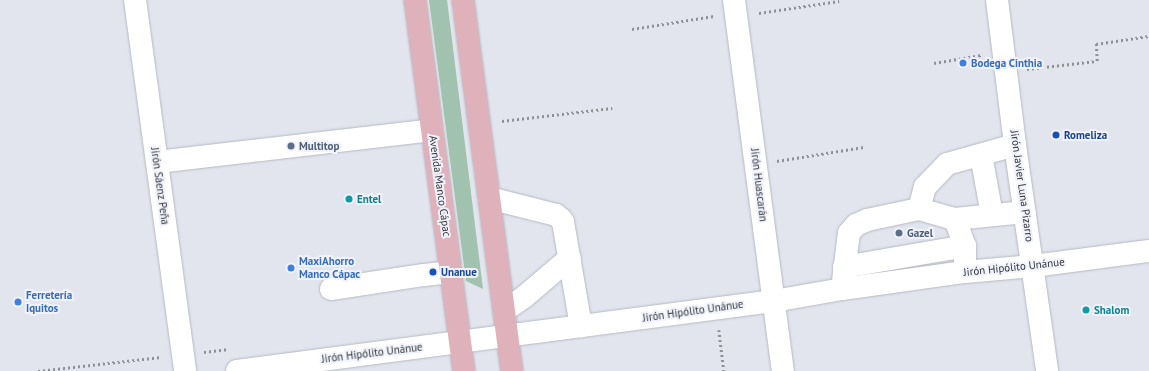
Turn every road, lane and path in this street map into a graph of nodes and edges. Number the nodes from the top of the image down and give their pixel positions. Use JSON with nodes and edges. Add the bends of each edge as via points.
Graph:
{"nodes":[{"id":1,"x":135,"y":0,"type":"edge"},
{"id":2,"x":415,"y":0,"type":"edge"},
{"id":3,"x":463,"y":0,"type":"edge"},
{"id":4,"x":997,"y":0,"type":"edge"},
{"id":5,"x":839,"y":2,"type":"dead end"},
{"id":6,"x":735,"y":10,"type":"edge"},
{"id":7,"x":632,"y":29,"type":"dead end"},
{"id":8,"x":1149,"y":36,"type":"edge"},
{"id":9,"x":1004,"y":51,"type":"junction"},
{"id":10,"x":934,"y":63,"type":"dead end"},
{"id":11,"x":1007,"y":72,"type":"junction"},
{"id":12,"x":612,"y":108,"type":"dead end"},
{"id":13,"x":479,"y":123,"type":"junction"},
{"id":14,"x":432,"y":130,"type":"junction"},
{"id":15,"x":1015,"y":145,"type":"junction"},
{"id":16,"x":864,"y":147,"type":"dead end"},
{"id":17,"x":981,"y":155,"type":"junction"},
{"id":18,"x":157,"y":162,"type":"junction"},
{"id":19,"x":756,"y":164,"type":"junction"},
{"id":20,"x":489,"y":198,"type":"junction"},
{"id":21,"x":919,"y":209,"type":"junction"},
{"id":22,"x":1025,"y":212,"type":"junction"},
{"id":23,"x":992,"y":215,"type":"junction"},
{"id":24,"x":955,"y":219,"type":"junction"},
{"id":25,"x":965,"y":246,"type":"junction"},
{"id":26,"x":1149,"y":251,"type":"edge"},
{"id":27,"x":570,"y":258,"type":"junction"},
{"id":28,"x":1033,"y":266,"type":"junction"},
{"id":29,"x":844,"y":267,"type":"junction"},
{"id":30,"x":451,"y":272,"type":"junction"},
{"id":31,"x":965,"y":272,"type":"junction"},
{"id":32,"x":331,"y":289,"type":"dead end"},
{"id":33,"x":842,"y":289,"type":"junction"},
{"id":34,"x":774,"y":301,"type":"junction"},
{"id":35,"x":716,"y":308,"type":"junction"},
{"id":36,"x":504,"y":311,"type":"junction"},
{"id":37,"x":581,"y":326,"type":"junction"},
{"id":38,"x":508,"y":337,"type":"junction"},
{"id":39,"x":460,"y":342,"type":"junction"},
{"id":40,"x":185,"y":371,"type":"edge"},
{"id":41,"x":236,"y":371,"type":"edge"},
{"id":42,"x":464,"y":371,"type":"edge"},
{"id":43,"x":512,"y":371,"type":"edge"},
{"id":44,"x":724,"y":371,"type":"edge"},
{"id":45,"x":783,"y":371,"type":"edge"},
{"id":46,"x":1047,"y":371,"type":"edge"}],
"edges":[{"from":1,"to":18,"type":"street","name":"Jirón Sáenz Peña"},
{"from":2,"to":14,"type":"main road","name":"Avenida Manco Cápac"},
{"from":3,"to":13,"type":"main road"},
{"from":4,"to":9,"type":"street","name":"Jirón Javier Luna Pizarro"},
{"from":5,"to":6,"type":"path"},
{"from":6,"to":7,"type":"path"},
{"from":6,"to":19,"type":"street","name":"Jirón Huascarán"},
{"from":8,"to":11,"type":"path","via":[[1096,44],[1096,61]]},
{"from":9,"to":10,"type":"path"},
{"from":9,"to":11,"type":"street","name":"Jirón Javier Luna Pizarro"},
{"from":11,"to":15,"type":"street","name":"Jirón Javier Luna Pizarro"},
{"from":12,"to":13,"type":"path"},
{"from":13,"to":20,"type":"main road"},
{"from":14,"to":18,"type":"street"},
{"from":14,"to":30,"type":"main road","name":"Avenida Manco Cápac"},
{"from":15,"to":17,"type":"street"},
{"from":15,"to":22,"type":"street","name":"Jirón Javier Luna Pizarro"},
{"from":16,"to":19,"type":"path"},
{"from":17,"to":21,"type":"street","via":[[947,164],[925,188]]},
{"from":17,"to":23,"type":"street"},
{"from":18,"to":40,"type":"street","name":"Jirón Sáenz Peña","via":[[160,233]]},
{"from":19,"to":34,"type":"street","name":"Jirón Huascarán"},
{"from":20,"to":27,"type":"street","via":[[556,215],[563,222]]},
{"from":20,"to":36,"type":"main road"},
{"from":21,"to":24,"type":"street"},
{"from":21,"to":29,"type":"street","via":[[866,220],[856,225],[849,233]]},
{"from":22,"to":23,"type":"street"},
{"from":22,"to":28,"type":"street","name":"Jirón Javier Luna Pizarro"},
{"from":23,"to":24,"type":"street"},
{"from":24,"to":25,"type":"street"},
{"from":25,"to":29,"type":"street"},
{"from":25,"to":31,"type":"street"},
{"from":26,"to":28,"type":"street","name":"Jirón Hipólito Unánue"},
{"from":27,"to":36,"type":"street"},
{"from":27,"to":37,"type":"street"},
{"from":28,"to":31,"type":"street","name":"Jirón Hipólito Unánue"},
{"from":28,"to":46,"type":"street","name":"Jirón Javier Luna Pizarro"},
{"from":29,"to":33,"type":"street"},
{"from":30,"to":32,"type":"street"},
{"from":30,"to":39,"type":"main road","name":"Avenida Manco Cápac"},
{"from":31,"to":33,"type":"street","name":"Jirón Hipólito Unánue"},
{"from":33,"to":34,"type":"street","name":"Jirón Hipólito Unánue"},
{"from":34,"to":35,"type":"street","name":"Jirón Hipólito Unánue"},
{"from":34,"to":45,"type":"street","name":"Jirón Huascarán"},
{"from":35,"to":37,"type":"street","name":"Jirón Hipólito Unánue"},
{"from":35,"to":44,"type":"path"},
{"from":36,"to":38,"type":"main road"},
{"from":37,"to":38,"type":"street","name":"Jirón Hipólito Unánue"},
{"from":38,"to":39,"type":"street","name":"Jirón Hipólito Unánue"},
{"from":38,"to":43,"type":"main road"},
{"from":39,"to":41,"type":"street","name":"Jirón Hipólito Unánue"},
{"from":39,"to":42,"type":"main road","name":"Avenida Manco Cápac"}]}
